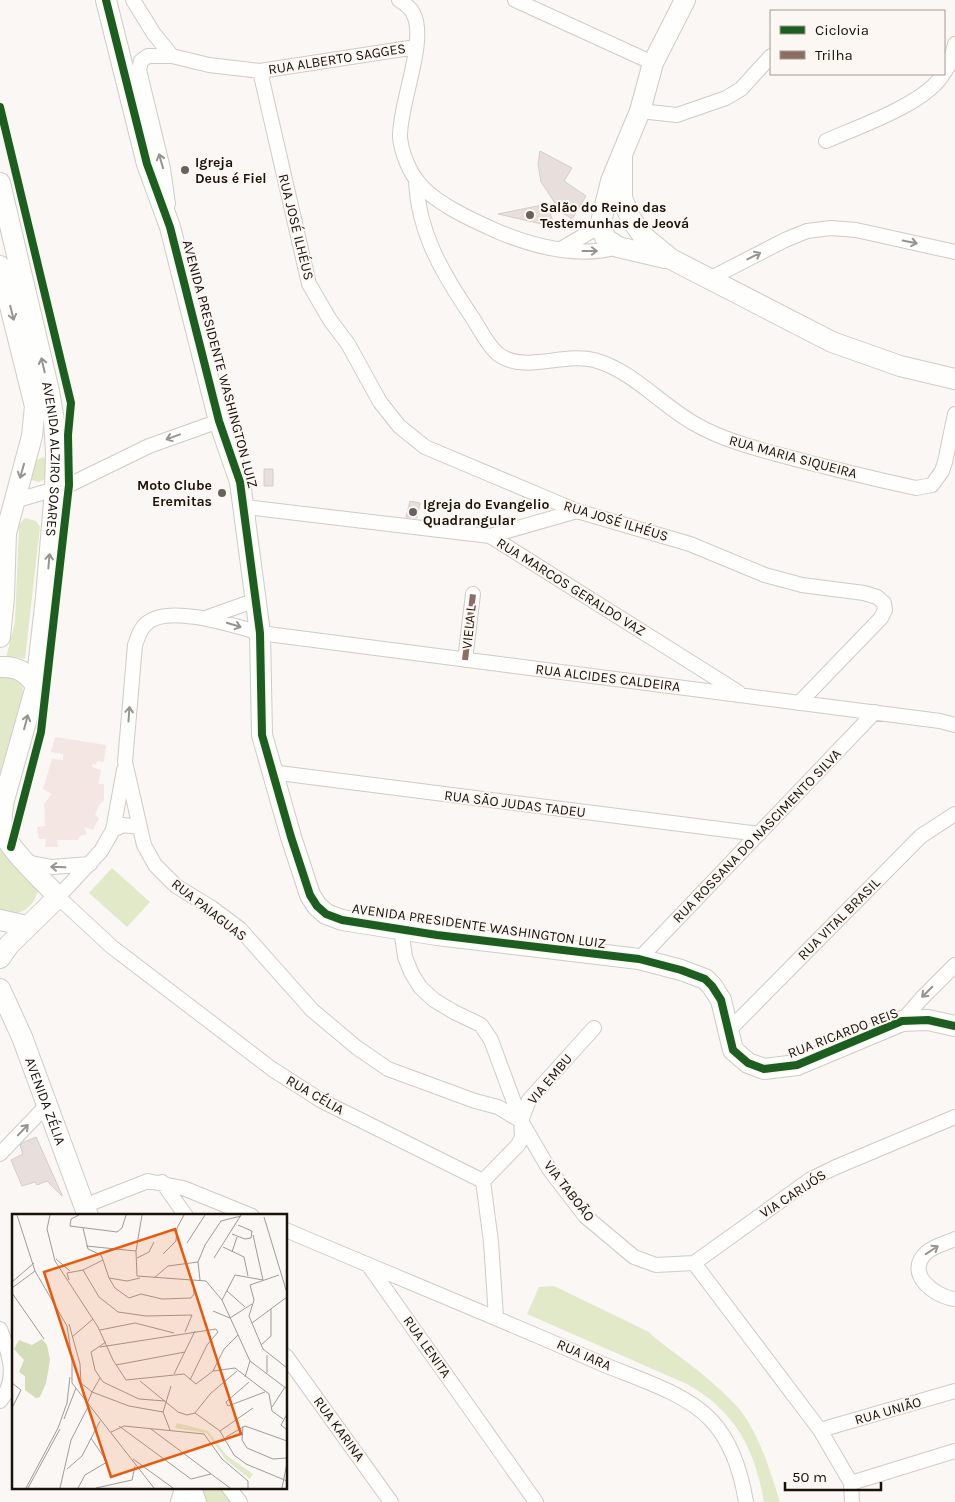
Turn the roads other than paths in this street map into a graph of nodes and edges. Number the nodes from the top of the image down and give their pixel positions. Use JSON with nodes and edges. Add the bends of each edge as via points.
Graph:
{"nodes":[{"id":1,"x":106,"y":0,"type":"edge"},
{"id":2,"x":133,"y":0,"type":"edge"},
{"id":3,"x":399,"y":0,"type":"edge"},
{"id":4,"x":515,"y":0,"type":"edge"},
{"id":5,"x":685,"y":0,"type":"edge"},
{"id":6,"x":955,"y":44,"type":"edge"},
{"id":7,"x":416,"y":46,"type":"junction"},
{"id":8,"x":172,"y":56,"type":"junction"},
{"id":9,"x":770,"y":57,"type":"edge"},
{"id":10,"x":653,"y":63,"type":"junction"},
{"id":11,"x":945,"y":70,"type":"edge"},
{"id":12,"x":260,"y":71,"type":"junction"},
{"id":13,"x":942,"y":75,"type":"edge"},
{"id":14,"x":640,"y":111,"type":"junction"},
{"id":15,"x":826,"y":141,"type":"dead end"},
{"id":16,"x":622,"y":155,"type":"junction"},
{"id":17,"x":416,"y":180,"type":"junction"},
{"id":18,"x":0,"y":183,"type":"edge"},
{"id":19,"x":633,"y":223,"type":"junction"},
{"id":20,"x":600,"y":226,"type":"junction"},
{"id":21,"x":170,"y":227,"type":"junction"},
{"id":22,"x":618,"y":248,"type":"junction"},
{"id":23,"x":562,"y":249,"type":"junction"},
{"id":24,"x":955,"y":252,"type":"edge"},
{"id":25,"x":671,"y":259,"type":"junction"},
{"id":26,"x":0,"y":266,"type":"edge"},
{"id":27,"x":711,"y":278,"type":"junction"},
{"id":28,"x":955,"y":379,"type":"edge"},
{"id":29,"x":955,"y":414,"type":"edge"},
{"id":30,"x":219,"y":421,"type":"junction"},
{"id":31,"x":55,"y":490,"type":"junction"},
{"id":32,"x":14,"y":501,"type":"junction"},
{"id":33,"x":244,"y":507,"type":"junction"},
{"id":34,"x":577,"y":511,"type":"junction"},
{"id":35,"x":490,"y":536,"type":"junction"},
{"id":36,"x":473,"y":594,"type":"dead end"},
{"id":37,"x":256,"y":600,"type":"junction"},
{"id":38,"x":208,"y":617,"type":"junction"},
{"id":39,"x":260,"y":633,"type":"junction"},
{"id":40,"x":0,"y":637,"type":"edge"},
{"id":41,"x":684,"y":658,"type":"junction"},
{"id":42,"x":465,"y":660,"type":"junction"},
{"id":43,"x":0,"y":667,"type":"edge"},
{"id":44,"x":36,"y":686,"type":"junction"},
{"id":45,"x":675,"y":687,"type":"junction"},
{"id":46,"x":743,"y":696,"type":"junction"},
{"id":47,"x":799,"y":703,"type":"junction"},
{"id":48,"x":875,"y":712,"type":"junction"},
{"id":49,"x":955,"y":725,"type":"edge"},
{"id":50,"x":125,"y":762,"type":"junction"},
{"id":51,"x":14,"y":769,"type":"junction"},
{"id":52,"x":271,"y":772,"type":"junction"},
{"id":53,"x":0,"y":788,"type":"edge"},
{"id":54,"x":955,"y":814,"type":"edge"},
{"id":55,"x":139,"y":827,"type":"junction"},
{"id":56,"x":113,"y":830,"type":"junction"},
{"id":57,"x":759,"y":834,"type":"junction"},
{"id":58,"x":26,"y":862,"type":"junction"},
{"id":59,"x":90,"y":864,"type":"junction"},
{"id":60,"x":58,"y":897,"type":"junction"},
{"id":61,"x":0,"y":920,"type":"edge"},
{"id":62,"x":27,"y":926,"type":"junction"},
{"id":63,"x":401,"y":929,"type":"junction"},
{"id":64,"x":0,"y":958,"type":"edge"},
{"id":65,"x":639,"y":959,"type":"junction"},
{"id":66,"x":955,"y":965,"type":"edge"},
{"id":67,"x":705,"y":979,"type":"joint"},
{"id":68,"x":0,"y":989,"type":"edge"},
{"id":69,"x":902,"y":1021,"type":"junction"},
{"id":70,"x":955,"y":1026,"type":"edge"},
{"id":71,"x":594,"y":1028,"type":"dead end"},
{"id":72,"x":728,"y":1031,"type":"junction"},
{"id":73,"x":46,"y":1106,"type":"junction"},
{"id":74,"x":955,"y":1117,"type":"edge"},
{"id":75,"x":521,"y":1120,"type":"junction"},
{"id":76,"x":0,"y":1154,"type":"edge"},
{"id":77,"x":483,"y":1181,"type":"junction"},
{"id":78,"x":162,"y":1182,"type":"junction"},
{"id":79,"x":86,"y":1211,"type":"edge"},
{"id":80,"x":185,"y":1214,"type":"edge"},
{"id":81,"x":247,"y":1214,"type":"edge"},
{"id":82,"x":288,"y":1231,"type":"edge"},
{"id":83,"x":955,"y":1239,"type":"edge"},
{"id":84,"x":694,"y":1262,"type":"junction"},
{"id":85,"x":369,"y":1265,"type":"junction"},
{"id":86,"x":955,"y":1299,"type":"edge"},
{"id":87,"x":496,"y":1317,"type":"junction"},
{"id":88,"x":0,"y":1329,"type":"edge"},
{"id":89,"x":288,"y":1359,"type":"edge"},
{"id":90,"x":955,"y":1391,"type":"edge"},
{"id":91,"x":0,"y":1401,"type":"edge"},
{"id":92,"x":820,"y":1430,"type":"junction"},
{"id":93,"x":955,"y":1451,"type":"edge"},
{"id":94,"x":851,"y":1483,"type":"junction"},
{"id":95,"x":192,"y":1490,"type":"edge"},
{"id":96,"x":231,"y":1490,"type":"edge"},
{"id":97,"x":196,"y":1502,"type":"edge"},
{"id":98,"x":240,"y":1502,"type":"edge"},
{"id":99,"x":391,"y":1502,"type":"edge"},
{"id":100,"x":536,"y":1502,"type":"edge"},
{"id":101,"x":746,"y":1502,"type":"edge"},
{"id":102,"x":852,"y":1502,"type":"edge"}],
"edges":[{"from":1,"to":21,"type":"main road","name":"AVENIDA PRESIDENTE WASHINGTON LUIZ","via":[[147,164]]},
{"from":2,"to":8,"type":"street"},
{"from":3,"to":7,"type":"street","via":[[414,13]]},
{"from":4,"to":10,"type":"street"},
{"from":5,"to":10,"type":"main road"},
{"from":6,"to":11,"type":"street"},
{"from":7,"to":12,"type":"street","name":"RUA ALBERTO SAGGES"},
{"from":7,"to":17,"type":"street","via":[[400,138]]},
{"from":8,"to":12,"type":"street","name":"RUA ALBERTO SAGGES","via":[[209,65]]},
{"from":21,"to":8,"type":"street","name":"RUA ALBERTO SAGGES","one_way":true,"via":[[163,169],[139,70],[141,61],[148,56]]},
{"from":9,"to":14,"type":"street","via":[[741,89],[726,98],[677,115]]},
{"from":10,"to":14,"type":"main road"},
{"from":12,"to":34,"type":"street","name":"RUA JOSÉ ILHÉUS","via":[[309,284],[380,402],[399,426],[425,447]]},
{"from":13,"to":15,"type":"street","via":[[903,107]]},
{"from":14,"to":16,"type":"main road"},
{"from":16,"to":19,"type":"main road","via":[[622,198]]},
{"from":16,"to":20,"type":"main road","via":[[611,181]]},
{"from":17,"to":23,"type":"street","via":[[433,196],[486,226],[525,242]]},
{"from":17,"to":29,"type":"street","name":"RUA MARIA SIQUEIRA","via":[[419,214],[437,260],[487,340],[507,360],[524,362],[581,357],[594,360],[625,374],[695,424],[722,437],[802,461],[916,488],[932,485],[942,471]]},
{"from":31,"to":18,"type":"main road","name":"AVENIDA ALZIRO SOARES","one_way":true,"via":[[54,421],[49,391]]},
{"from":19,"to":20,"type":"main road","via":[[614,216]]},
{"from":19,"to":22,"type":"main road"},
{"from":19,"to":25,"type":"main road"},
{"from":20,"to":22,"type":"main road","via":[[606,239]]},
{"from":20,"to":23,"type":"street"},
{"from":21,"to":30,"type":"main road","name":"AVENIDA PRESIDENTE WASHINGTON LUIZ"},
{"from":23,"to":22,"type":"street","one_way":true,"via":[[598,251]]},
{"from":22,"to":25,"type":"main road"},
{"from":27,"to":24,"type":"street","one_way":true,"via":[[785,240],[807,231],[831,228],[856,230]]},
{"from":25,"to":27,"type":"main road"},
{"from":26,"to":32,"type":"main road","name":"AVENIDA ALZIRO SOARES","one_way":true,"via":[[35,406],[32,436]]},
{"from":27,"to":28,"type":"main road","via":[[832,342],[900,366]]},
{"from":30,"to":31,"type":"street","one_way":true,"via":[[149,446]]},
{"from":30,"to":33,"type":"main road","name":"AVENIDA PRESIDENTE WASHINGTON LUIZ","via":[[240,482]]},
{"from":31,"to":32,"type":"street"},
{"from":44,"to":31,"type":"main road","name":"AVENIDA ALZIRO SOARES","one_way":true},
{"from":32,"to":40,"type":"main road","name":"AVENIDA ALZIRO SOARES","via":[[6,533]]},
{"from":33,"to":35,"type":"street","name":"RUA MARCOS GERALDO VAZ"},
{"from":33,"to":37,"type":"main road","name":"AVENIDA PRESIDENTE WASHINGTON LUIZ"},
{"from":34,"to":35,"type":"street"},
{"from":34,"to":47,"type":"street","name":"RUA JOSÉ ILHÉUS","via":[[690,544],[765,575],[802,586],[878,597],[885,610],[881,618]]},
{"from":35,"to":41,"type":"street","name":"RUA MARCOS GERALDO VAZ"},
{"from":36,"to":42,"type":"street","name":"VIELA L"},
{"from":37,"to":38,"type":"street","name":"RUA PAIAGUAS"},
{"from":37,"to":39,"type":"main road","name":"AVENIDA PRESIDENTE WASHINGTON LUIZ"},
{"from":38,"to":39,"type":"street","name":"RUA PAIAGUAS","one_way":true},
{"from":50,"to":38,"type":"street","name":"RUA PAIAGUAS","one_way":true,"via":[[133,664],[140,632],[155,618]]},
{"from":39,"to":42,"type":"street","name":"RUA ALCIDES CALDEIRA"},
{"from":39,"to":52,"type":"main road","name":"AVENIDA PRESIDENTE WASHINGTON LUIZ","via":[[262,735]]},
{"from":41,"to":45,"type":"street","via":[[689,669],[681,684]]},
{"from":41,"to":46,"type":"street","name":"RUA MARCOS GERALDO VAZ"},
{"from":42,"to":45,"type":"street","name":"RUA ALCIDES CALDEIRA"},
{"from":43,"to":44,"type":"main road","via":[[20,669]]},
{"from":51,"to":44,"type":"main road","name":"AVENIDA ALZIRO SOARES","one_way":true},
{"from":45,"to":46,"type":"street","name":"RUA ALCIDES CALDEIRA"},
{"from":46,"to":47,"type":"street","name":"RUA ALCIDES CALDEIRA"},
{"from":47,"to":48,"type":"street","name":"RUA ALCIDES CALDEIRA"},
{"from":48,"to":49,"type":"street","name":"RUA ALCIDES CALDEIRA"},
{"from":48,"to":57,"type":"street","name":"RUA ROSSANA DO NASCIMENTO SILVA"},
{"from":50,"to":55,"type":"street","name":"RUA PAIAGUAS"},
{"from":50,"to":56,"type":"street"},
{"from":51,"to":53,"type":"main road"},
{"from":51,"to":58,"type":"main road","via":[[1,818],[3,833]]},
{"from":52,"to":57,"type":"street","name":"RUA SÃO JUDAS TADEU"},
{"from":52,"to":63,"type":"main road","name":"AVENIDA PRESIDENTE WASHINGTON LUIZ","via":[[310,895],[317,906],[326,914],[342,920]]},
{"from":54,"to":72,"type":"street","name":"RUA VITAL BRASIL","via":[[921,836]]},
{"from":55,"to":56,"type":"street","via":[[123,825]]},
{"from":55,"to":75,"type":"street","name":"RUA PAIAGUAS","via":[[155,865],[176,886],[240,929],[312,1010],[356,1047],[388,1068],[498,1107]]},
{"from":56,"to":59,"type":"street"},
{"from":57,"to":65,"type":"street","name":"RUA ROSSANA DO NASCIMENTO SILVA"},
{"from":59,"to":58,"type":"street","one_way":true,"via":[[52,867]]},
{"from":58,"to":60,"type":"main road"},
{"from":59,"to":60,"type":"street"},
{"from":60,"to":62,"type":"main road"},
{"from":60,"to":77,"type":"street","name":"RUA CÉLIA","via":[[112,947],[272,1069],[322,1101]]},
{"from":61,"to":62,"type":"main road"},
{"from":62,"to":64,"type":"main road"},
{"from":63,"to":65,"type":"main road","name":"AVENIDA PRESIDENTE WASHINGTON LUIZ"},
{"from":63,"to":75,"type":"street","name":"VIA TABOÃO","via":[[405,957],[420,987],[447,1008],[481,1025],[491,1040]]},
{"from":65,"to":67,"type":"main road","name":"AVENIDA PRESIDENTE WASHINGTON LUIZ"},
{"from":66,"to":69,"type":"street","one_way":true},
{"from":67,"to":72,"type":"main road","name":"RUA RICARDO REIS","via":[[721,1000]]},
{"from":68,"to":73,"type":"main road","name":"AVENIDA ZÉLIA","via":[[22,1037]]},
{"from":69,"to":70,"type":"main road","name":"RUA RICARDO REIS","via":[[928,1020]]},
{"from":69,"to":72,"type":"main road","name":"RUA RICARDO REIS","via":[[817,1058],[780,1069],[764,1069],[748,1062],[733,1050]]},
{"from":71,"to":75,"type":"street","name":"VIA EMBU","via":[[529,1100]]},
{"from":76,"to":73,"type":"street","one_way":true},
{"from":73,"to":79,"type":"main road","name":"AVENIDA ZÉLIA"},
{"from":74,"to":84,"type":"street","name":"VIA CARIJÓS","via":[[811,1179]]},
{"from":75,"to":77,"type":"street","name":"VIA EMBU","via":[[522,1137],[518,1145]]},
{"from":75,"to":84,"type":"street","name":"VIA TABOÃO","via":[[549,1169],[585,1216],[634,1257],[656,1265]]},
{"from":77,"to":87,"type":"street"},
{"from":78,"to":79,"type":"street","via":[[133,1185]]},
{"from":78,"to":80,"type":"street"},
{"from":78,"to":81,"type":"street","via":[[200,1193]]},
{"from":82,"to":85,"type":"street"},
{"from":86,"to":83,"type":"street","one_way":true,"via":[[937,1295],[926,1286],[918,1271],[926,1252]]},
{"from":84,"to":92,"type":"street"},
{"from":85,"to":87,"type":"street","name":"RUA IARA"},
{"from":85,"to":100,"type":"street","name":"RUA LENITA"},
{"from":87,"to":101,"type":"street","name":"RUA IARA","via":[[687,1401],[710,1419],[725,1437],[734,1456]]},
{"from":88,"to":91,"type":"street","via":[[12,1373],[7,1393]]},
{"from":89,"to":99,"type":"street","name":"RUA KARINA"},
{"from":90,"to":92,"type":"street","name":"RUA UNIÃO"},
{"from":92,"to":94,"type":"street"},
{"from":93,"to":94,"type":"street"},
{"from":94,"to":102,"type":"street"},
{"from":95,"to":97,"type":"main road"},
{"from":96,"to":98,"type":"street"}]}
